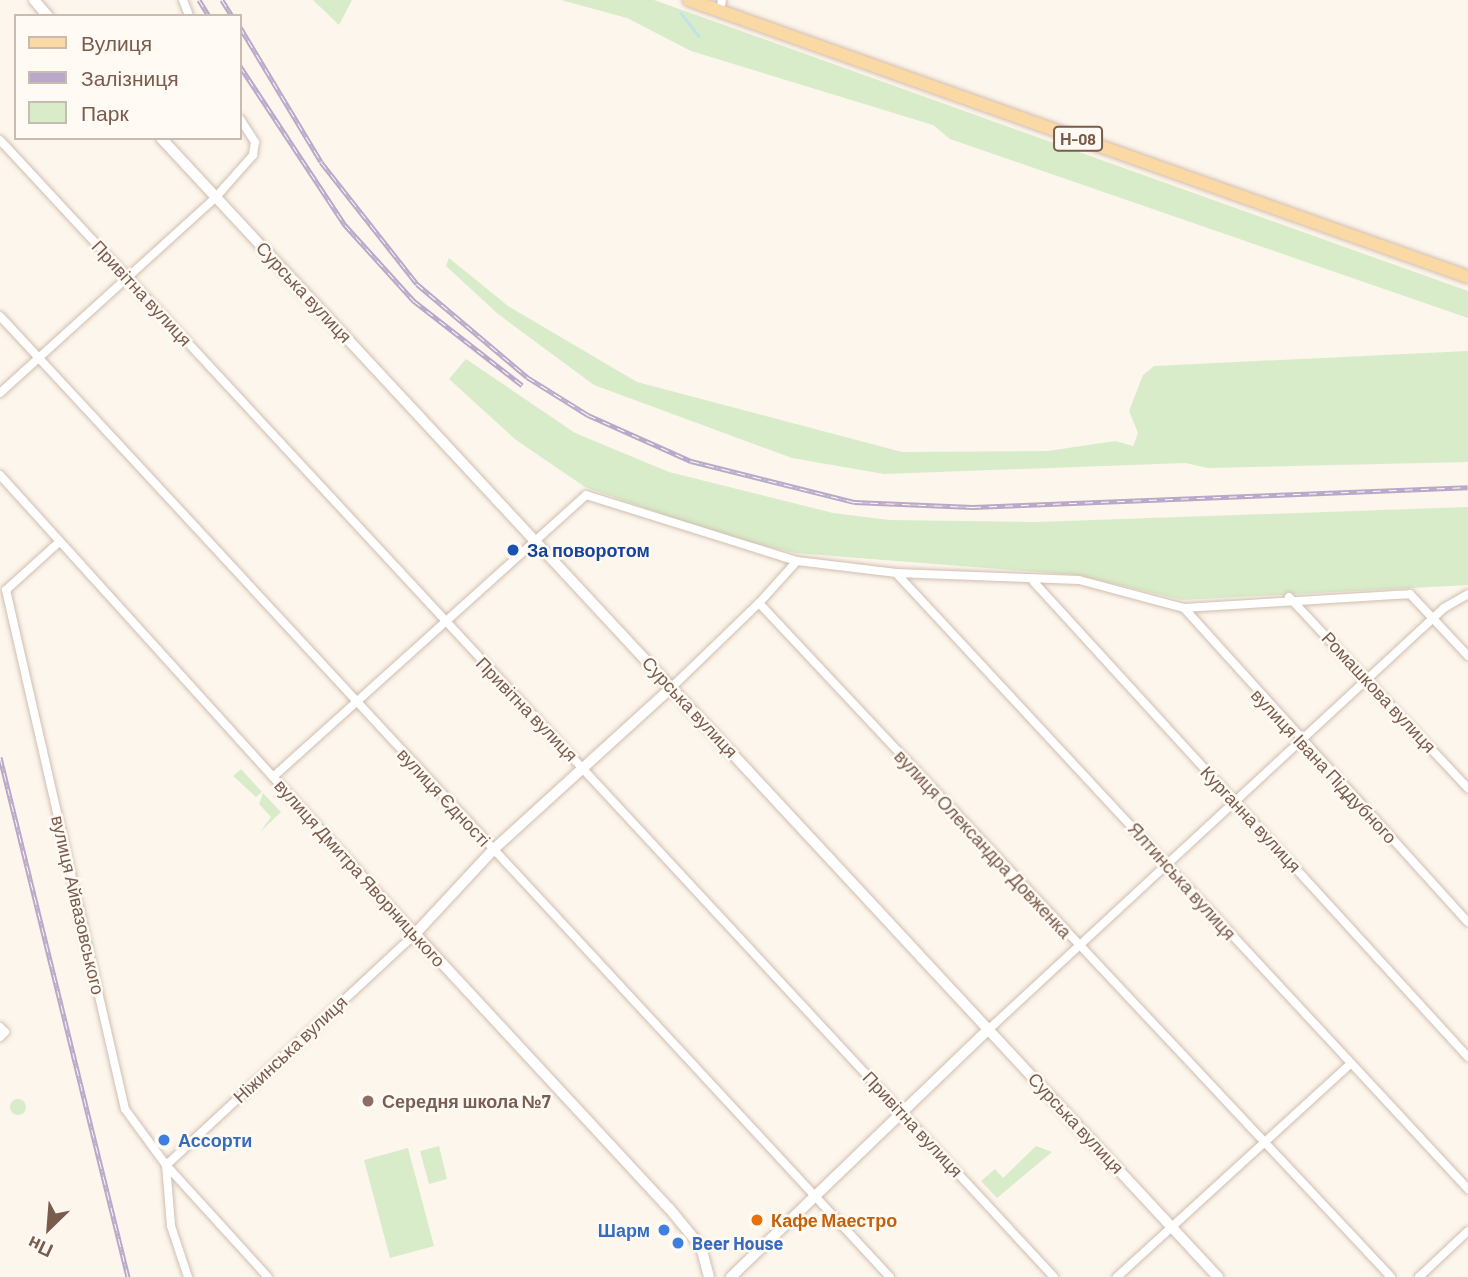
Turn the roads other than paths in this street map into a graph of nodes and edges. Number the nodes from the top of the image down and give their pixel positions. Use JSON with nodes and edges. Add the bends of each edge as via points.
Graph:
{"nodes":[{"id":1,"x":34,"y":0,"type":"edge"},
{"id":2,"x":689,"y":0,"type":"edge"},
{"id":3,"x":721,"y":6,"type":"edge"},
{"id":4,"x":46,"y":14,"type":"edge"},
{"id":5,"x":242,"y":122,"type":"edge"},
{"id":6,"x":0,"y":140,"type":"edge"},
{"id":7,"x":164,"y":140,"type":"edge"},
{"id":8,"x":216,"y":197,"type":"junction"},
{"id":9,"x":1468,"y":277,"type":"edge"},
{"id":10,"x":129,"y":278,"type":"junction"},
{"id":11,"x":0,"y":316,"type":"edge"},
{"id":12,"x":37,"y":356,"type":"junction"},
{"id":13,"x":0,"y":393,"type":"edge"},
{"id":14,"x":0,"y":475,"type":"edge"},
{"id":15,"x":533,"y":540,"type":"junction"},
{"id":16,"x":58,"y":543,"type":"junction"},
{"id":17,"x":797,"y":561,"type":"junction"},
{"id":18,"x":896,"y":573,"type":"junction"},
{"id":19,"x":1033,"y":581,"type":"junction"},
{"id":20,"x":1468,"y":594,"type":"edge"},
{"id":21,"x":1289,"y":597,"type":"junction"},
{"id":22,"x":759,"y":603,"type":"junction"},
{"id":23,"x":1184,"y":608,"type":"junction"},
{"id":24,"x":442,"y":620,"type":"junction"},
{"id":25,"x":1433,"y":620,"type":"junction"},
{"id":26,"x":1468,"y":656,"type":"edge"},
{"id":27,"x":1368,"y":681,"type":"junction"},
{"id":28,"x":672,"y":688,"type":"junction"},
{"id":29,"x":354,"y":699,"type":"junction"},
{"id":30,"x":1300,"y":742,"type":"junction"},
{"id":31,"x":584,"y":769,"type":"junction"},
{"id":32,"x":273,"y":777,"type":"junction"},
{"id":33,"x":1468,"y":788,"type":"edge"},
{"id":34,"x":1236,"y":802,"type":"junction"},
{"id":35,"x":494,"y":850,"type":"junction"},
{"id":36,"x":1167,"y":868,"type":"junction"},
{"id":37,"x":1468,"y":922,"type":"edge"},
{"id":38,"x":415,"y":933,"type":"junction"},
{"id":39,"x":1078,"y":947,"type":"junction"},
{"id":40,"x":988,"y":1030,"type":"junction"},
{"id":41,"x":1468,"y":1057,"type":"edge"},
{"id":42,"x":1350,"y":1064,"type":"junction"},
{"id":43,"x":903,"y":1113,"type":"junction"},
{"id":44,"x":1264,"y":1140,"type":"junction"},
{"id":45,"x":166,"y":1165,"type":"junction"},
{"id":46,"x":1468,"y":1189,"type":"edge"},
{"id":47,"x":816,"y":1197,"type":"junction"},
{"id":48,"x":1173,"y":1228,"type":"junction"},
{"id":49,"x":1468,"y":1231,"type":"edge"},
{"id":50,"x":188,"y":1277,"type":"edge"},
{"id":51,"x":268,"y":1277,"type":"edge"},
{"id":52,"x":709,"y":1277,"type":"edge"},
{"id":53,"x":731,"y":1277,"type":"edge"},
{"id":54,"x":890,"y":1277,"type":"edge"},
{"id":55,"x":1054,"y":1277,"type":"edge"},
{"id":56,"x":1116,"y":1277,"type":"edge"},
{"id":57,"x":1218,"y":1277,"type":"edge"},
{"id":58,"x":1391,"y":1277,"type":"edge"},
{"id":59,"x":1419,"y":1277,"type":"edge"}],
"edges":[{"from":1,"to":4,"type":"street"},
{"from":2,"to":3,"type":"main road","number":"Н-08"},
{"from":3,"to":9,"type":"main road","number":"Н-08"},
{"from":5,"to":8,"type":"street","via":[[255,142],[253,155]]},
{"from":6,"to":10,"type":"street","name":"Привітна вулиця"},
{"from":7,"to":8,"type":"street","name":"Сурська вулиця"},
{"from":8,"to":10,"type":"street"},
{"from":8,"to":15,"type":"street","name":"Сурська вулиця"},
{"from":10,"to":12,"type":"street"},
{"from":10,"to":24,"type":"street","name":"Привітна вулиця"},
{"from":11,"to":12,"type":"street","name":"вулиця Єдності"},
{"from":12,"to":13,"type":"street"},
{"from":12,"to":29,"type":"street","name":"вулиця Єдності"},
{"from":14,"to":16,"type":"street","name":"вулиця Дмитра Яворницького"},
{"from":15,"to":17,"type":"street","via":[[570,503],[598,495]]},
{"from":15,"to":24,"type":"street"},
{"from":15,"to":28,"type":"street","name":"Сурська вулиця"},
{"from":16,"to":32,"type":"street","name":"вулиця Дмитра Яворницького"},
{"from":16,"to":45,"type":"street","name":"вулиця Айвазовського","via":[[6,590],[125,1109]]},
{"from":17,"to":18,"type":"street"},
{"from":17,"to":22,"type":"street"},
{"from":18,"to":19,"type":"street","via":[[952,571]]},
{"from":18,"to":36,"type":"street","name":"Ялтинська вулиця"},
{"from":19,"to":23,"type":"street","via":[[1110,586]]},
{"from":19,"to":34,"type":"street","name":"Курганна вулиця"},
{"from":20,"to":25,"type":"street"},
{"from":21,"to":23,"type":"street"},
{"from":21,"to":25,"type":"street","via":[[1410,594]]},
{"from":21,"to":27,"type":"street","name":"Ромашкова вулиця"},
{"from":22,"to":28,"type":"street"},
{"from":22,"to":39,"type":"street","name":"вулиця Олександра Довженка"},
{"from":23,"to":30,"type":"street","name":"вулиця Івана Піддубного"},
{"from":24,"to":29,"type":"street"},
{"from":24,"to":31,"type":"street","name":"Привітна вулиця"},
{"from":25,"to":26,"type":"street"},
{"from":25,"to":27,"type":"street"},
{"from":27,"to":30,"type":"street"},
{"from":27,"to":33,"type":"street","name":"Ромашкова вулиця"},
{"from":28,"to":31,"type":"street"},
{"from":28,"to":40,"type":"street","name":"Сурська вулиця"},
{"from":29,"to":32,"type":"street"},
{"from":29,"to":35,"type":"street","name":"вулиця Єдності"},
{"from":30,"to":34,"type":"street"},
{"from":30,"to":37,"type":"street","name":"вулиця Івана Піддубного"},
{"from":31,"to":35,"type":"street"},
{"from":31,"to":43,"type":"street","name":"Привітна вулиця"},
{"from":32,"to":38,"type":"street","name":"вулиця Дмитра Яворницького"},
{"from":34,"to":36,"type":"street"},
{"from":34,"to":41,"type":"street","name":"Курганна вулиця"},
{"from":35,"to":38,"type":"street"},
{"from":35,"to":47,"type":"street","name":"вулиця Єдності"},
{"from":36,"to":39,"type":"street"},
{"from":36,"to":42,"type":"street","name":"Ялтинська вулиця"},
{"from":38,"to":45,"type":"street","name":"Ніжинська вулиця"},
{"from":38,"to":52,"type":"street","name":"вулиця Дмитра Яворницького","via":[[670,1208],[701,1247]]},
{"from":39,"to":40,"type":"street"},
{"from":39,"to":44,"type":"street","name":"вулиця Олександра Довженка"},
{"from":40,"to":43,"type":"street"},
{"from":40,"to":48,"type":"street","name":"Сурська вулиця"},
{"from":42,"to":44,"type":"street"},
{"from":42,"to":46,"type":"street","name":"Ялтинська вулиця"},
{"from":43,"to":47,"type":"street"},
{"from":43,"to":55,"type":"street","name":"Привітна вулиця"},
{"from":44,"to":48,"type":"street"},
{"from":44,"to":58,"type":"street","name":"вулиця Олександра Довженка"},
{"from":45,"to":50,"type":"street","via":[[171,1226]]},
{"from":45,"to":51,"type":"street"},
{"from":47,"to":53,"type":"street"},
{"from":47,"to":54,"type":"street","name":"вулиця Єдності"},
{"from":48,"to":56,"type":"street"},
{"from":48,"to":57,"type":"street","name":"Сурська вулиця"},
{"from":49,"to":59,"type":"street"}]}
